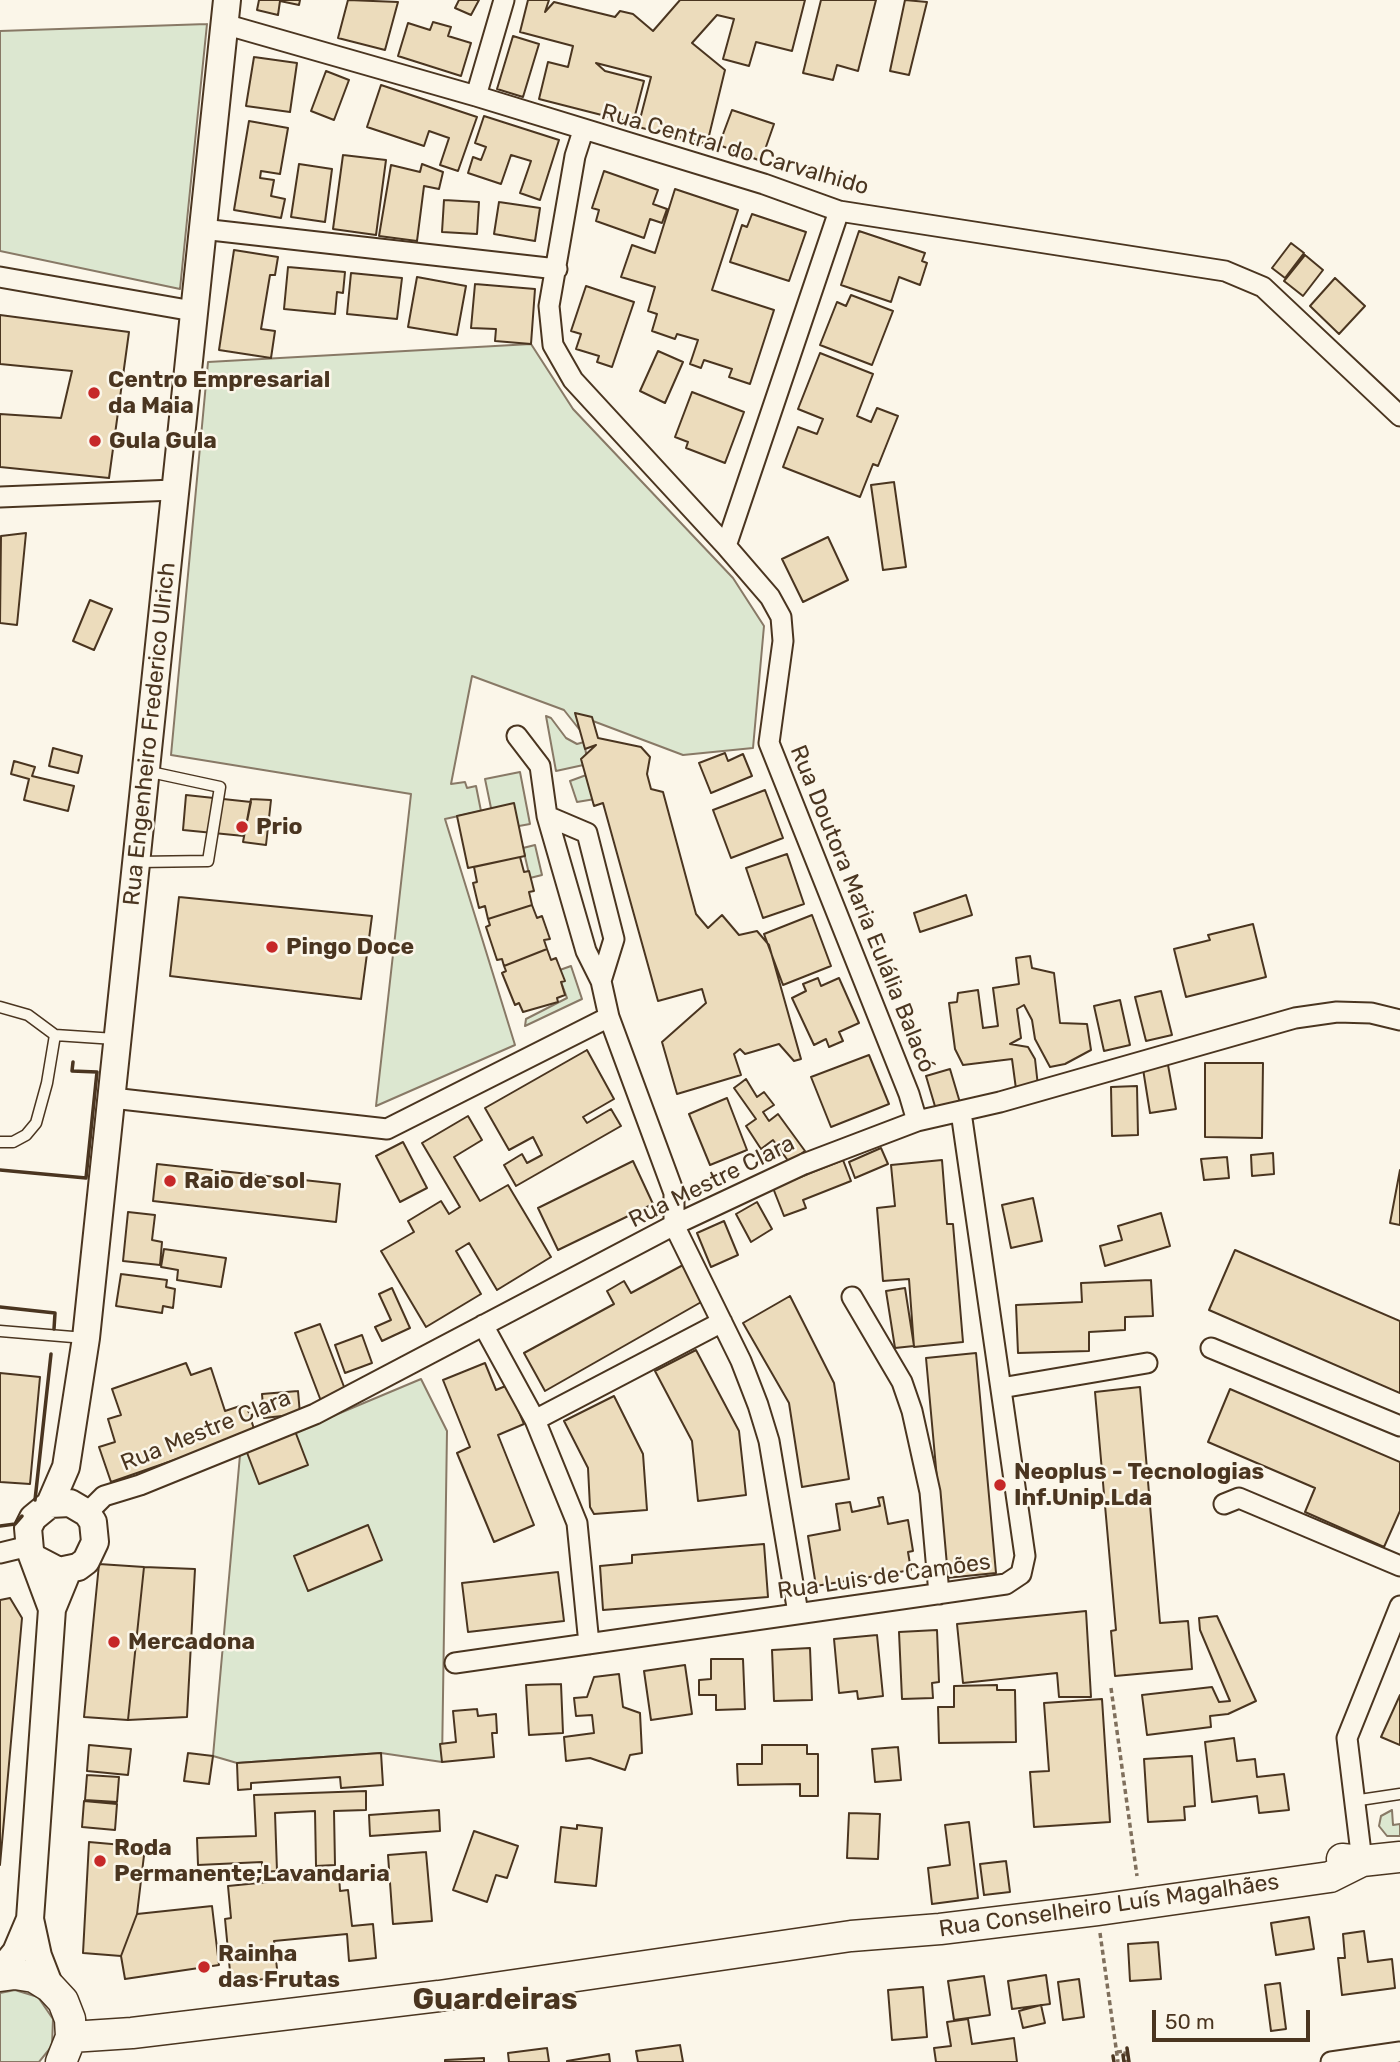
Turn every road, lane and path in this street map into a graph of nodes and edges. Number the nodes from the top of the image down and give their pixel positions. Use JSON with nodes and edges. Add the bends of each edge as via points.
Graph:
{"nodes":[{"id":1,"x":504,"y":0,"type":"edge"},
{"id":2,"x":225,"y":12,"type":"edge"},
{"id":3,"x":476,"y":96,"type":"junction"},
{"id":4,"x":583,"y":131,"type":"junction"},
{"id":5,"x":839,"y":211,"type":"junction"},
{"id":6,"x":202,"y":229,"type":"junction"},
{"id":7,"x":557,"y":269,"type":"junction"},
{"id":8,"x":0,"y":276,"type":"edge"},
{"id":9,"x":193,"y":312,"type":"junction"},
{"id":10,"x":1400,"y":416,"type":"edge"},
{"id":11,"x":174,"y":490,"type":"junction"},
{"id":12,"x":0,"y":497,"type":"edge"},
{"id":13,"x":726,"y":546,"type":"junction"},
{"id":14,"x":517,"y":736,"type":"dead end"},
{"id":15,"x":146,"y":771,"type":"junction"},
{"id":16,"x":547,"y":816,"type":"junction"},
{"id":17,"x":137,"y":862,"type":"junction"},
{"id":18,"x":601,"y":981,"type":"junction"},
{"id":19,"x":0,"y":1007,"type":"edge"},
{"id":20,"x":609,"y":1017,"type":"junction"},
{"id":21,"x":1400,"y":1020,"type":"edge"},
{"id":22,"x":55,"y":1035,"type":"junction"},
{"id":23,"x":119,"y":1039,"type":"junction"},
{"id":24,"x":112,"y":1098,"type":"junction"},
{"id":25,"x":961,"y":1112,"type":"junction"},
{"id":26,"x":917,"y":1121,"type":"junction"},
{"id":27,"x":0,"y":1142,"type":"edge"},
{"id":28,"x":674,"y":1226,"type":"junction"},
{"id":29,"x":852,"y":1297,"type":"dead end"},
{"id":30,"x":722,"y":1322,"type":"junction"},
{"id":31,"x":483,"y":1325,"type":"junction"},
{"id":32,"x":0,"y":1331,"type":"edge"},
{"id":33,"x":86,"y":1338,"type":"junction"},
{"id":34,"x":1211,"y":1348,"type":"dead end"},
{"id":35,"x":1147,"y":1363,"type":"dead end"},
{"id":36,"x":1001,"y":1388,"type":"junction"},
{"id":37,"x":535,"y":1420,"type":"junction"},
{"id":38,"x":1400,"y":1426,"type":"edge"},
{"id":39,"x":66,"y":1467,"type":"junction"},
{"id":40,"x":50,"y":1504,"type":"junction"},
{"id":41,"x":1224,"y":1504,"type":"dead end"},
{"id":42,"x":82,"y":1510,"type":"junction"},
{"id":43,"x":0,"y":1553,"type":"edge"},
{"id":44,"x":32,"y":1553,"type":"junction"},
{"id":45,"x":1400,"y":1566,"type":"edge"},
{"id":46,"x":68,"y":1570,"type":"junction"},
{"id":47,"x":939,"y":1594,"type":"junction"},
{"id":48,"x":1400,"y":1606,"type":"edge"},
{"id":49,"x":52,"y":1609,"type":"junction"},
{"id":50,"x":799,"y":1613,"type":"junction"},
{"id":51,"x":589,"y":1644,"type":"junction"},
{"id":52,"x":455,"y":1663,"type":"dead end"},
{"id":53,"x":1111,"y":1688,"type":"dead end"},
{"id":54,"x":1400,"y":1794,"type":"edge"},
{"id":55,"x":1353,"y":1801,"type":"junction"},
{"id":56,"x":1400,"y":1857,"type":"edge"},
{"id":57,"x":1362,"y":1861,"type":"junction"},
{"id":58,"x":1138,"y":1876,"type":"dead end"},
{"id":59,"x":1097,"y":1910,"type":"junction"},
{"id":60,"x":30,"y":1919,"type":"junction"},
{"id":61,"x":851,"y":1936,"type":"junction"},
{"id":62,"x":0,"y":1974,"type":"edge"},
{"id":63,"x":50,"y":1987,"type":"junction"},
{"id":64,"x":66,"y":2049,"type":"edge"},
{"id":65,"x":1117,"y":2052,"type":"junction"},
{"id":66,"x":1400,"y":2053,"type":"edge"},
{"id":67,"x":1118,"y":2062,"type":"edge"},
{"id":68,"x":1126,"y":2062,"type":"edge"},
{"id":69,"x":1331,"y":2062,"type":"edge"}],
"edges":[{"from":1,"to":3,"type":"street"},
{"from":2,"to":3,"type":"street","name":"Rua Central do Carvalhido"},
{"from":2,"to":6,"type":"main road","name":"Rua Engenheiro Frederico Ulrich"},
{"from":3,"to":4,"type":"street","name":"Rua Central do Carvalhido"},
{"from":4,"to":5,"type":"street","name":"Rua Central do Carvalhido"},
{"from":4,"to":7,"type":"street","name":"Rua Doutora Maria Eulália Balacó"},
{"from":5,"to":10,"type":"street","name":"Rua Central do Carvalhido","via":[[1225,271],[1263,287]]},
{"from":5,"to":13,"type":"street"},
{"from":6,"to":7,"type":"street"},
{"from":6,"to":9,"type":"main road","name":"Rua Engenheiro Frederico Ulrich"},
{"from":7,"to":13,"type":"street","name":"Rua Doutora Maria Eulália Balacó","via":[[549,306],[553,345],[573,380]]},
{"from":8,"to":9,"type":"street"},
{"from":9,"to":11,"type":"main road","name":"Rua Engenheiro Frederico Ulrich"},
{"from":11,"to":12,"type":"street"},
{"from":11,"to":15,"type":"main road","name":"Rua Engenheiro Frederico Ulrich"},
{"from":13,"to":26,"type":"street","name":"Rua Doutora Maria Eulália Balacó","via":[[770,597],[781,617],[783,641],[769,743]]},
{"from":14,"to":16,"type":"street","via":[[540,766]]},
{"from":15,"to":17,"type":"main road","name":"Rua Engenheiro Frederico Ulrich"},
{"from":15,"to":17,"type":"lane","via":[[220,787],[208,862]]},
{"from":16,"to":18,"type":"street","via":[[586,951]]},
{"from":16,"to":18,"type":"street","via":[[587,833],[614,939]]},
{"from":17,"to":23,"type":"main road","name":"Rua Engenheiro Frederico Ulrich"},
{"from":18,"to":20,"type":"street"},
{"from":19,"to":22,"type":"lane","via":[[28,1015]]},
{"from":20,"to":24,"type":"street","via":[[387,1129]]},
{"from":20,"to":28,"type":"street","via":[[674,1193]]},
{"from":21,"to":25,"type":"street","name":"Rua Mestre Clara","via":[[1348,1012],[1295,1017]]},
{"from":22,"to":23,"type":"lane"},
{"from":22,"to":27,"type":"lane","via":[[36,1123],[13,1142]]},
{"from":23,"to":24,"type":"main road","name":"Rua Engenheiro Frederico Ulrich"},
{"from":24,"to":33,"type":"main road","name":"Rua Engenheiro Frederico Ulrich"},
{"from":25,"to":26,"type":"street","name":"Rua Mestre Clara"},
{"from":25,"to":36,"type":"street","name":"Rua Luis de Camões"},
{"from":26,"to":28,"type":"street","name":"Rua Mestre Clara","via":[[804,1164]]},
{"from":28,"to":30,"type":"street"},
{"from":28,"to":31,"type":"street","name":"Rua Mestre Clara"},
{"from":29,"to":47,"type":"street","via":[[902,1382],[912,1412],[930,1492]]},
{"from":30,"to":37,"type":"street"},
{"from":30,"to":50,"type":"street","via":[[769,1441]]},
{"from":31,"to":37,"type":"street"},
{"from":31,"to":42,"type":"street","name":"Rua Mestre Clara","via":[[315,1414],[104,1496]]},
{"from":32,"to":33,"type":"lane"},
{"from":33,"to":39,"type":"main road","name":"Rua Engenheiro Frederico Ulrich"},
{"from":34,"to":38,"type":"street"},
{"from":35,"to":36,"type":"street"},
{"from":36,"to":47,"type":"street","name":"Rua Luis de Camões","via":[[1024,1565],[1021,1574],[1006,1584]]},
{"from":37,"to":51,"type":"street","via":[[577,1523]]},
{"from":39,"to":40,"type":"main road","name":"Rua Engenheiro Frederico Ulrich"},
{"from":39,"to":42,"type":"main road","name":"Rua Engenheiro Frederico Ulrich"},
{"from":40,"to":42,"type":"main road","via":[[59,1502]]},
{"from":40,"to":44,"type":"main road","name":"Rua Engenheiro Frederico Ulrich","via":[[28,1528]]},
{"from":41,"to":45,"type":"street","via":[[1239,1498]]},
{"from":42,"to":46,"type":"main road","name":"Rua Engenheiro Frederico Ulrich","via":[[96,1531],[92,1552],[78,1567]]},
{"from":43,"to":44,"type":"street"},
{"from":44,"to":46,"type":"main road","via":[[50,1569]]},
{"from":44,"to":49,"type":"main road","name":"Rua Engenheiro Frederico Ulrich"},
{"from":46,"to":49,"type":"main road","name":"Rua Engenheiro Frederico Ulrich"},
{"from":47,"to":50,"type":"street","name":"Rua Luis de Camões"},
{"from":48,"to":55,"type":"street","via":[[1347,1738]]},
{"from":49,"to":60,"type":"main road","name":"Rua Engenheiro Frederico Ulrich"},
{"from":50,"to":51,"type":"street","name":"Rua Luis de Camões"},
{"from":51,"to":52,"type":"street","name":"Rua Luis de Camões"},
{"from":53,"to":58,"type":"path"},
{"from":54,"to":55,"type":"lane"},
{"from":55,"to":57,"type":"street"},
{"from":56,"to":57,"type":"main road","name":"Rua Conselheiro Luís Magalhães"},
{"from":57,"to":59,"type":"main road","name":"Rua Conselheiro Luís Magalhães","via":[[1330,1877]]},
{"from":57,"to":61,"type":"main road","name":"Rua Conselheiro Luís Magalhães","via":[[1328,1858],[935,1917]]},
{"from":59,"to":61,"type":"main road","name":"Rua Conselheiro Luís Magalhães"},
{"from":59,"to":65,"type":"path"},
{"from":60,"to":62,"type":"main road","name":"Rua Engenheiro Frederico Ulrich","via":[[16,1952]]},
{"from":60,"to":63,"type":"main road","name":"Rua Engenheiro Frederico Ulrich"},
{"from":61,"to":64,"type":"main road","name":"Rua Conselheiro Luís Magalhães","via":[[439,1996],[132,2033]]},
{"from":62,"to":63,"type":"main road","via":[[34,1977]]},
{"from":63,"to":64,"type":"main road","via":[[70,2018]]},
{"from":65,"to":67,"type":"path"},
{"from":65,"to":68,"type":"path","via":[[1125,2051]]},
{"from":66,"to":69,"type":"street"}]}
